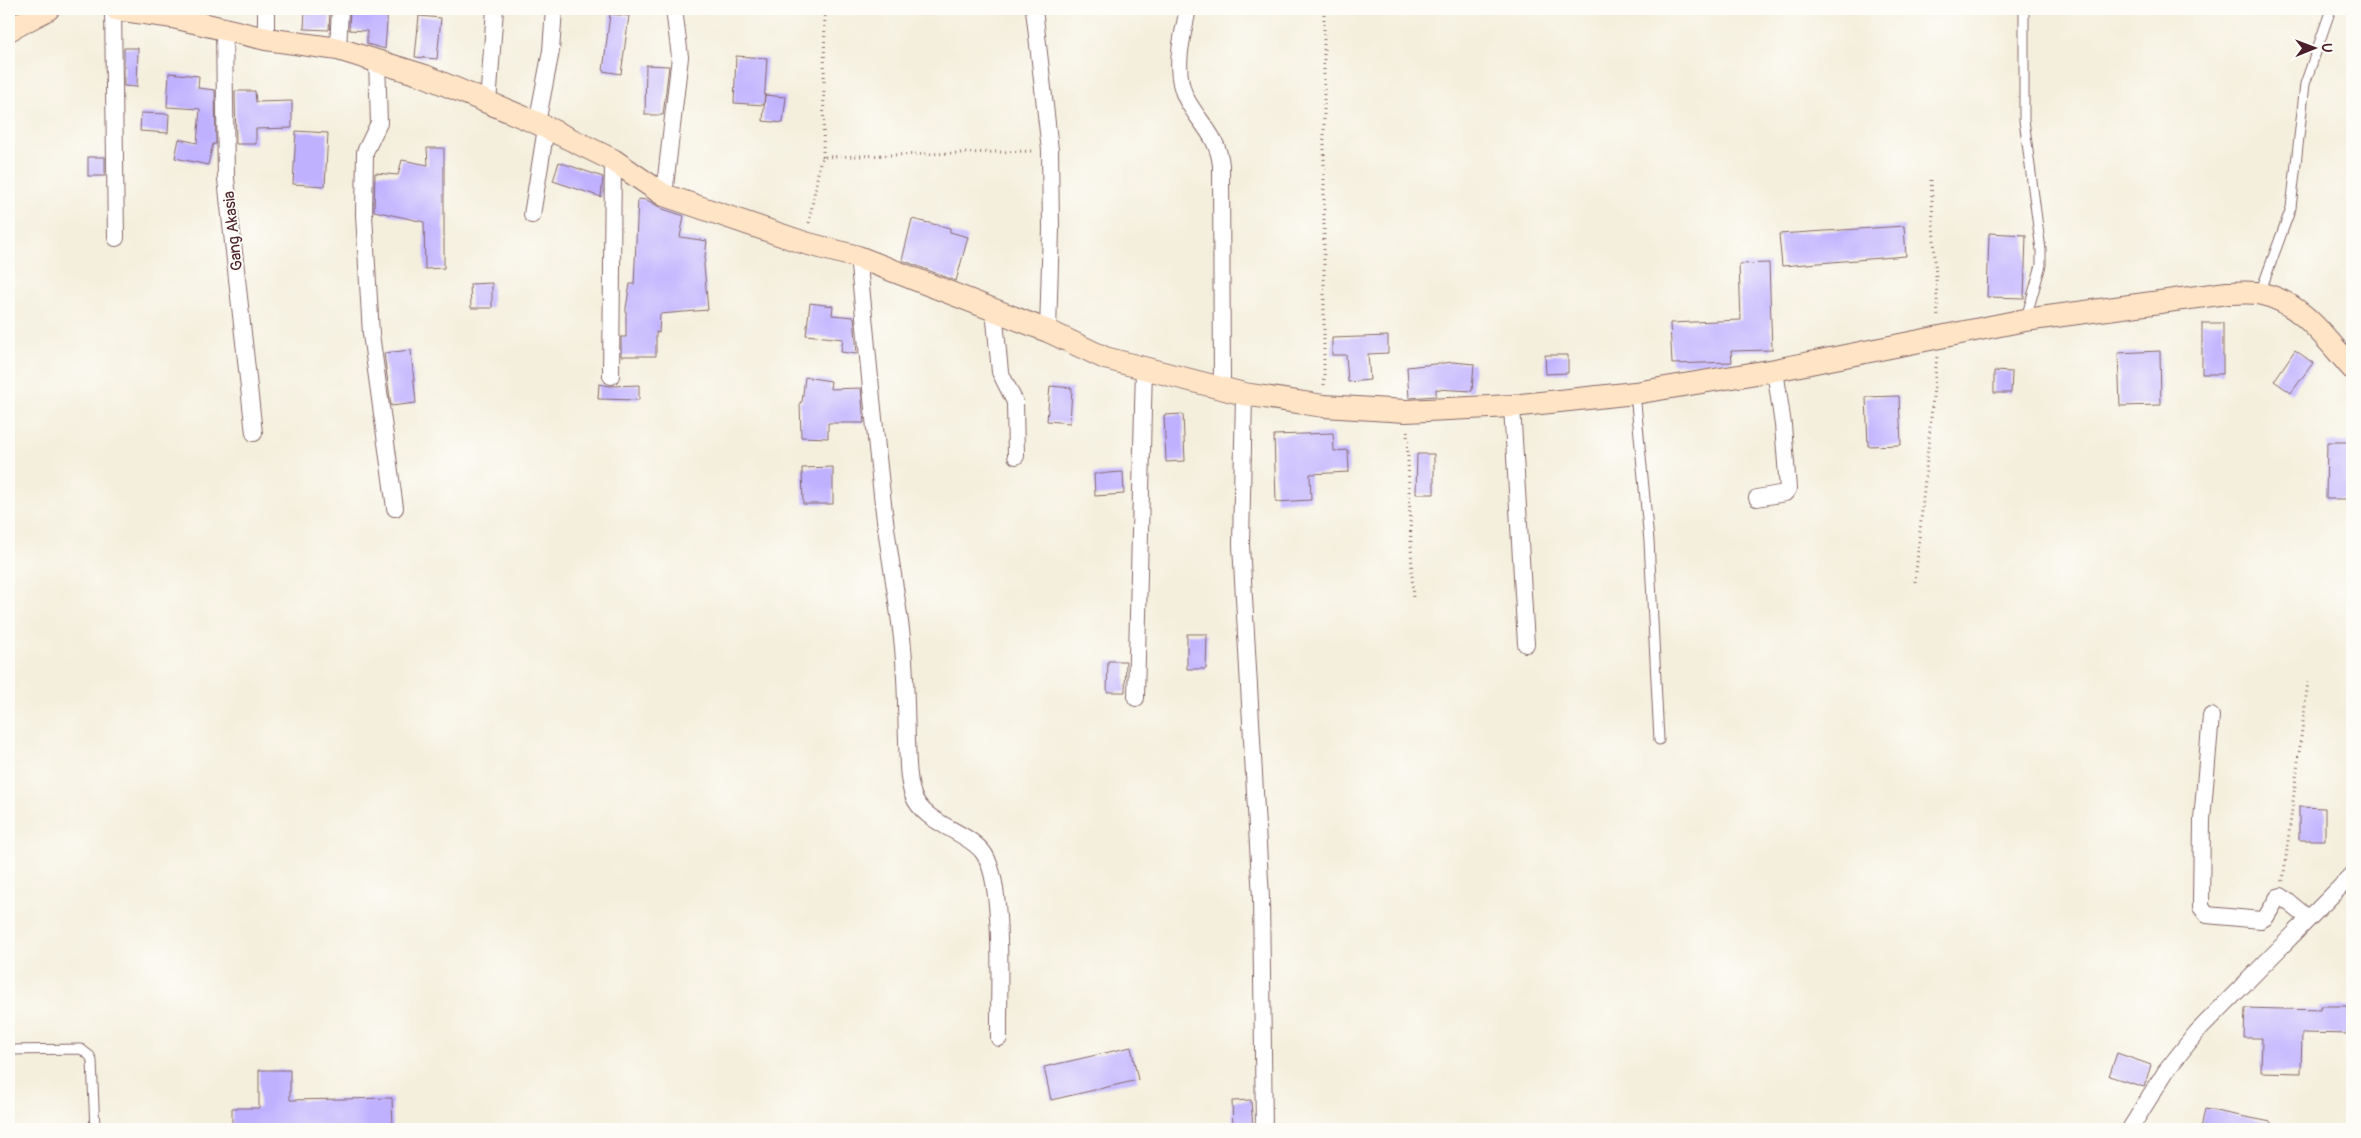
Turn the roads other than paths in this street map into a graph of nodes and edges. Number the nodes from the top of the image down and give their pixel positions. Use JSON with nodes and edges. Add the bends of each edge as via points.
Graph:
{"nodes":[{"id":1,"x":48,"y":9,"type":"edge"},
{"id":2,"x":114,"y":9,"type":"edge"},
{"id":3,"x":266,"y":9,"type":"edge"},
{"id":4,"x":340,"y":9,"type":"edge"},
{"id":5,"x":495,"y":9,"type":"edge"},
{"id":6,"x":554,"y":9,"type":"edge"},
{"id":7,"x":674,"y":9,"type":"edge"},
{"id":8,"x":1034,"y":9,"type":"edge"},
{"id":9,"x":1188,"y":9,"type":"edge"},
{"id":10,"x":2024,"y":9,"type":"edge"},
{"id":11,"x":2331,"y":9,"type":"edge"},
{"id":12,"x":173,"y":13,"type":"edge"},
{"id":13,"x":224,"y":29,"type":"junction"},
{"id":14,"x":9,"y":30,"type":"edge"},
{"id":15,"x":266,"y":39,"type":"junction"},
{"id":16,"x":338,"y":49,"type":"junction"},
{"id":17,"x":377,"y":61,"type":"junction"},
{"id":18,"x":488,"y":103,"type":"junction"},
{"id":19,"x":542,"y":125,"type":"junction"},
{"id":20,"x":613,"y":160,"type":"junction"},
{"id":21,"x":664,"y":195,"type":"junction"},
{"id":22,"x":532,"y":215,"type":"dead end"},
{"id":23,"x":116,"y":238,"type":"dead end"},
{"id":24,"x":858,"y":257,"type":"junction"},
{"id":25,"x":2260,"y":293,"type":"junction"},
{"id":26,"x":994,"y":310,"type":"junction"},
{"id":27,"x":2025,"y":320,"type":"junction"},
{"id":28,"x":1048,"y":331,"type":"junction"},
{"id":29,"x":1144,"y":367,"type":"junction"},
{"id":30,"x":2352,"y":368,"type":"edge"},
{"id":31,"x":1775,"y":370,"type":"junction"},
{"id":32,"x":612,"y":376,"type":"dead end"},
{"id":33,"x":1222,"y":388,"type":"junction"},
{"id":34,"x":1635,"y":393,"type":"junction"},
{"id":35,"x":1244,"y":394,"type":"junction"},
{"id":36,"x":1512,"y":406,"type":"junction"},
{"id":37,"x":254,"y":433,"type":"dead end"},
{"id":38,"x":1016,"y":456,"type":"dead end"},
{"id":39,"x":1757,"y":498,"type":"dead end"},
{"id":40,"x":395,"y":508,"type":"dead end"},
{"id":41,"x":1526,"y":644,"type":"dead end"},
{"id":42,"x":1136,"y":698,"type":"dead end"},
{"id":43,"x":2211,"y":716,"type":"dead end"},
{"id":44,"x":1659,"y":740,"type":"dead end"},
{"id":45,"x":2352,"y":875,"type":"edge"},
{"id":46,"x":2308,"y":918,"type":"junction"},
{"id":47,"x":999,"y":1038,"type":"dead end"},
{"id":48,"x":9,"y":1050,"type":"edge"},
{"id":49,"x":95,"y":1129,"type":"edge"},
{"id":50,"x":1264,"y":1129,"type":"edge"},
{"id":51,"x":2130,"y":1129,"type":"edge"}],
"edges":[{"from":1,"to":14,"type":"main road"},
{"from":2,"to":12,"type":"main road"},
{"from":2,"to":23,"type":"street"},
{"from":3,"to":15,"type":"street"},
{"from":4,"to":16,"type":"street"},
{"from":5,"to":18,"type":"street"},
{"from":6,"to":19,"type":"street"},
{"from":7,"to":21,"type":"street","via":[[680,58]]},
{"from":8,"to":28,"type":"street","via":[[1050,150]]},
{"from":9,"to":33,"type":"street","via":[[1179,56],[1181,80],[1187,100],[1216,142],[1220,159]]},
{"from":10,"to":27,"type":"lane","via":[[2025,128],[2041,250],[2041,266]]},
{"from":11,"to":25,"type":"lane","via":[[2305,84],[2291,208]]},
{"from":12,"to":13,"type":"main road"},
{"from":13,"to":15,"type":"main road"},
{"from":13,"to":37,"type":"street","name":"Gang Akasia","via":[[226,173]]},
{"from":15,"to":16,"type":"main road"},
{"from":16,"to":17,"type":"main road"},
{"from":17,"to":18,"type":"main road","via":[[424,76]]},
{"from":17,"to":40,"type":"street","via":[[379,123],[365,152],[363,201],[371,334]]},
{"from":18,"to":19,"type":"main road"},
{"from":19,"to":20,"type":"main road"},
{"from":19,"to":22,"type":"street"},
{"from":20,"to":21,"type":"main road"},
{"from":20,"to":32,"type":"street"},
{"from":21,"to":24,"type":"main road","via":[[806,244]]},
{"from":24,"to":26,"type":"main road"},
{"from":24,"to":47,"type":"street","via":[[883,504],[902,638],[908,769],[913,795],[920,808],[966,837],[988,860],[994,883],[998,927]]},
{"from":25,"to":27,"type":"main road","via":[[2227,293]]},
{"from":25,"to":30,"type":"main road","via":[[2282,300],[2299,312]]},
{"from":26,"to":28,"type":"main road"},
{"from":26,"to":38,"type":"street","via":[[1000,372],[1014,402]]},
{"from":27,"to":31,"type":"main road"},
{"from":28,"to":29,"type":"main road","via":[[1105,358]]},
{"from":29,"to":33,"type":"main road"},
{"from":29,"to":42,"type":"street"},
{"from":31,"to":34,"type":"main road"},
{"from":31,"to":39,"type":"street","via":[[1784,425],[1788,490]]},
{"from":33,"to":35,"type":"main road"},
{"from":34,"to":36,"type":"main road"},
{"from":34,"to":44,"type":"lane","via":[[1649,541]]},
{"from":35,"to":36,"type":"main road","via":[[1324,406],[1406,411]]},
{"from":35,"to":50,"type":"street","via":[[1241,545],[1261,898]]},
{"from":36,"to":41,"type":"street"},
{"from":43,"to":46,"type":"street","via":[[2202,820],[2201,907],[2207,915],[2261,920],[2281,896]]},
{"from":45,"to":46,"type":"street"},
{"from":46,"to":51,"type":"street","via":[[2180,1051]]},
{"from":48,"to":49,"type":"lane","via":[[86,1051],[92,1061]]}]}
